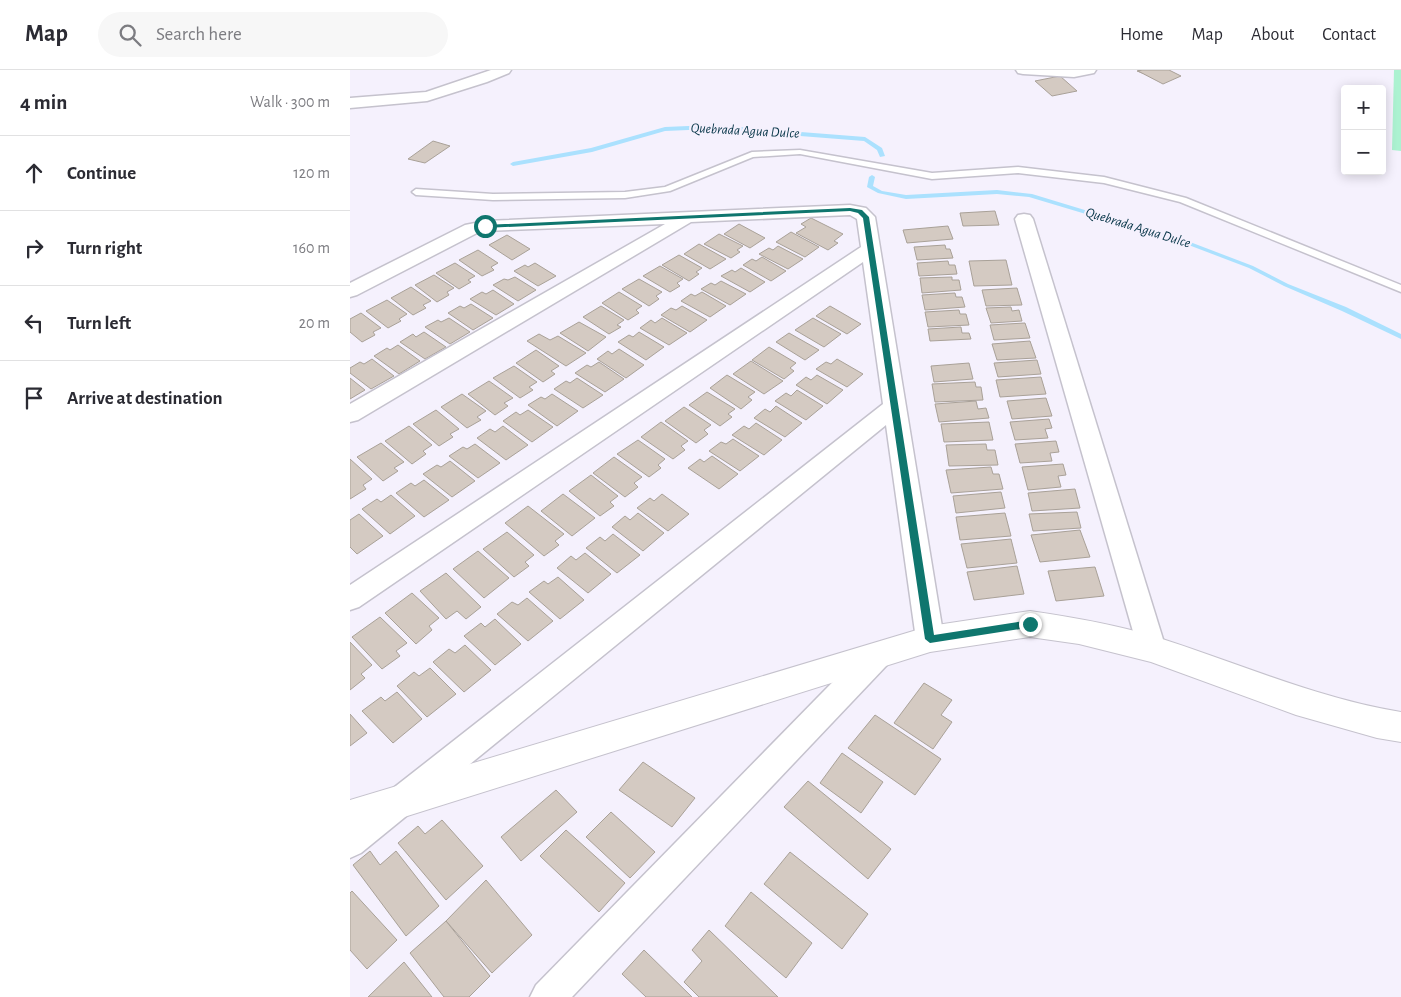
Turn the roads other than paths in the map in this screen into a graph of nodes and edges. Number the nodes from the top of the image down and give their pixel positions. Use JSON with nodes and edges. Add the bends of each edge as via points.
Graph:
{"nodes":[{"id":1,"x":504,"y":70,"type":"edge"},
{"id":2,"x":1023,"y":70,"type":"edge"},
{"id":3,"x":1089,"y":70,"type":"edge"},
{"id":4,"x":350,"y":91,"type":"edge"},
{"id":5,"x":395,"y":98,"type":"junction"},
{"id":6,"x":350,"y":103,"type":"edge"},
{"id":7,"x":416,"y":192,"type":"dead end"},
{"id":8,"x":688,"y":217,"type":"junction"},
{"id":9,"x":1024,"y":219,"type":"dead end"},
{"id":10,"x":870,"y":249,"type":"junction"},
{"id":11,"x":1401,"y":290,"type":"edge"},
{"id":12,"x":350,"y":291,"type":"edge"},
{"id":13,"x":894,"y":406,"type":"junction"},
{"id":14,"x":350,"y":414,"type":"edge"},
{"id":15,"x":350,"y":599,"type":"edge"},
{"id":16,"x":930,"y":639,"type":"junction"},
{"id":17,"x":1152,"y":649,"type":"junction"},
{"id":18,"x":877,"y":656,"type":"junction"},
{"id":19,"x":1401,"y":727,"type":"edge"},
{"id":20,"x":398,"y":803,"type":"junction"},
{"id":21,"x":350,"y":817,"type":"edge"},
{"id":22,"x":350,"y":842,"type":"edge"},
{"id":23,"x":548,"y":997,"type":"edge"}],
"edges":[{"from":1,"to":5,"type":"street","via":[[428,96]]},
{"from":2,"to":3,"type":"street","via":[[1074,73]]},
{"from":4,"to":5,"type":"street"},
{"from":5,"to":6,"type":"street"},
{"from":7,"to":11,"type":"lane","via":[[493,197],[625,195],[667,189],[752,154],[800,152],[932,176],[1018,170],[1104,180],[1183,200]]},
{"from":8,"to":10,"type":"street","via":[[855,210],[866,217]]},
{"from":8,"to":12,"type":"street","via":[[471,229]]},
{"from":8,"to":14,"type":"street"},
{"from":9,"to":17,"type":"street"},
{"from":10,"to":13,"type":"street"},
{"from":10,"to":15,"type":"street"},
{"from":13,"to":16,"type":"street"},
{"from":13,"to":20,"type":"street"},
{"from":16,"to":17,"type":"street","via":[[1030,624],[1079,631]]},
{"from":16,"to":18,"type":"street"},
{"from":17,"to":19,"type":"street","via":[[1296,701]]},
{"from":18,"to":20,"type":"street"},
{"from":18,"to":23,"type":"street"},
{"from":20,"to":21,"type":"street"},
{"from":20,"to":22,"type":"street"}]}
